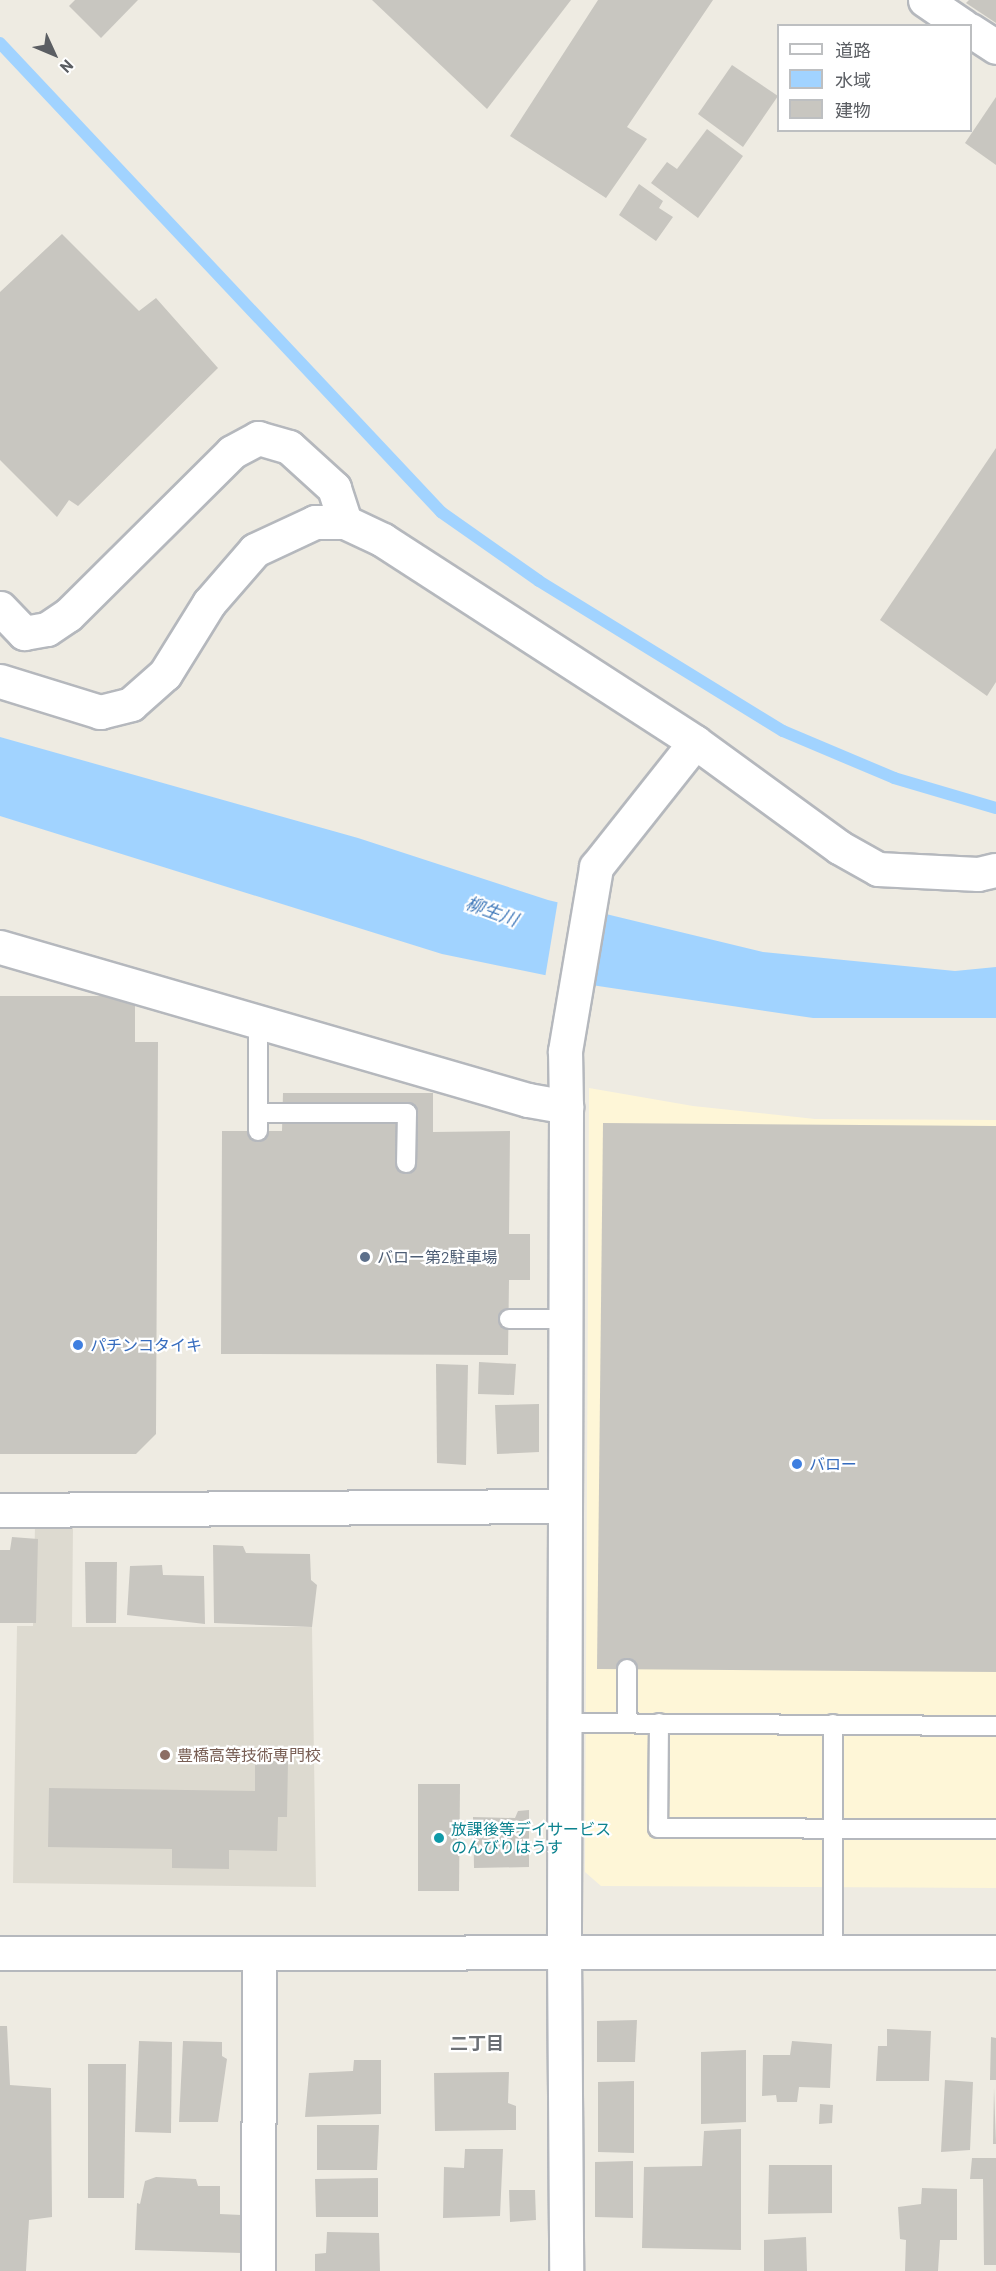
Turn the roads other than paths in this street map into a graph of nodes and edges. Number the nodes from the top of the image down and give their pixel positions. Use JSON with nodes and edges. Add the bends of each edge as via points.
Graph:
{"nodes":[{"id":1,"x":925,"y":0,"type":"edge"},
{"id":2,"x":960,"y":24,"type":"edge"},
{"id":3,"x":972,"y":31,"type":"edge"},
{"id":4,"x":996,"y":47,"type":"edge"},
{"id":5,"x":345,"y":522,"type":"junction"},
{"id":6,"x":0,"y":608,"type":"edge"},
{"id":7,"x":0,"y":681,"type":"edge"},
{"id":8,"x":695,"y":742,"type":"junction"},
{"id":9,"x":996,"y":870,"type":"edge"},
{"id":10,"x":0,"y":947,"type":"edge"},
{"id":11,"x":258,"y":1022,"type":"junction"},
{"id":12,"x":566,"y":1107,"type":"junction"},
{"id":13,"x":406,"y":1163,"type":"dead end"},
{"id":14,"x":509,"y":1319,"type":"dead end"},
{"id":15,"x":564,"y":1319,"type":"junction"},
{"id":16,"x":563,"y":1506,"type":"junction"},
{"id":17,"x":0,"y":1510,"type":"edge"},
{"id":18,"x":627,"y":1669,"type":"dead end"},
{"id":19,"x":563,"y":1723,"type":"junction"},
{"id":20,"x":627,"y":1723,"type":"junction"},
{"id":21,"x":659,"y":1723,"type":"junction"},
{"id":22,"x":833,"y":1725,"type":"junction"},
{"id":23,"x":996,"y":1726,"type":"edge"},
{"id":24,"x":833,"y":1828,"type":"junction"},
{"id":25,"x":996,"y":1829,"type":"edge"},
{"id":26,"x":564,"y":1951,"type":"junction"},
{"id":27,"x":833,"y":1952,"type":"junction"},
{"id":28,"x":996,"y":1952,"type":"edge"},
{"id":29,"x":0,"y":1953,"type":"edge"},
{"id":30,"x":259,"y":1954,"type":"junction"},
{"id":31,"x":258,"y":2271,"type":"edge"},
{"id":32,"x":566,"y":2271,"type":"edge"}],
"edges":[{"from":1,"to":2,"type":"street"},
{"from":3,"to":4,"type":"street"},
{"from":5,"to":6,"type":"street","via":[[334,488],[289,447],[258,438],[232,452],[68,615],[46,629],[24,633]]},
{"from":5,"to":7,"type":"street","via":[[315,522],[255,550],[209,603],[165,674],[131,704],[100,712]]},
{"from":5,"to":8,"type":"street","via":[[384,540]]},
{"from":8,"to":9,"type":"street","via":[[839,847],[878,869],[978,874]]},
{"from":8,"to":12,"type":"street","via":[[596,867],[567,1038]]},
{"from":10,"to":11,"type":"street"},
{"from":11,"to":12,"type":"street","via":[[528,1100]]},
{"from":11,"to":13,"type":"lane","via":[[258,1122],[282,1113],[407,1113]]},
{"from":12,"to":15,"type":"street"},
{"from":14,"to":15,"type":"lane"},
{"from":15,"to":16,"type":"street"},
{"from":16,"to":17,"type":"street"},
{"from":16,"to":19,"type":"street"},
{"from":18,"to":20,"type":"lane"},
{"from":19,"to":20,"type":"lane"},
{"from":19,"to":26,"type":"street"},
{"from":20,"to":21,"type":"lane"},
{"from":21,"to":22,"type":"lane"},
{"from":21,"to":24,"type":"lane","via":[[658,1828]]},
{"from":22,"to":23,"type":"lane"},
{"from":22,"to":24,"type":"lane"},
{"from":24,"to":25,"type":"lane"},
{"from":24,"to":27,"type":"lane"},
{"from":26,"to":27,"type":"street"},
{"from":26,"to":30,"type":"street"},
{"from":26,"to":32,"type":"street"},
{"from":27,"to":28,"type":"street"},
{"from":29,"to":30,"type":"street"},
{"from":30,"to":31,"type":"street"}]}
